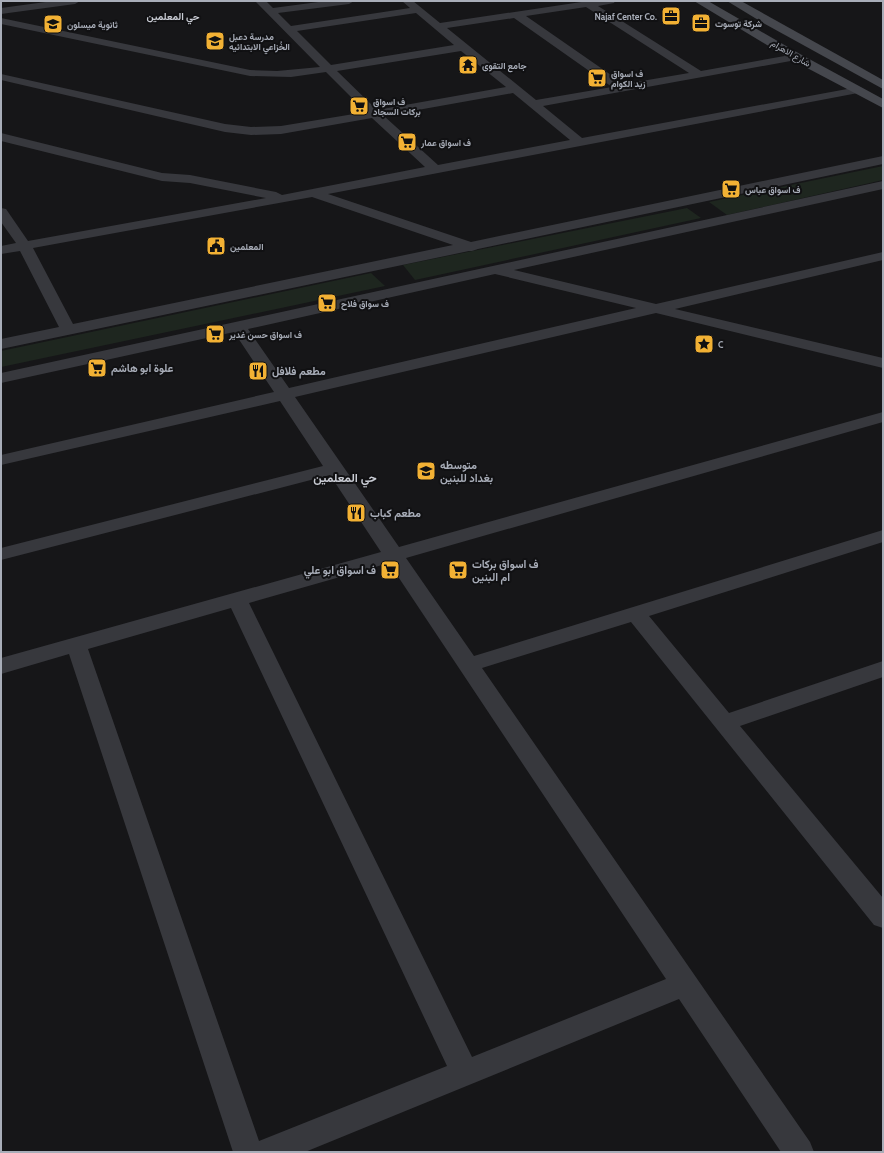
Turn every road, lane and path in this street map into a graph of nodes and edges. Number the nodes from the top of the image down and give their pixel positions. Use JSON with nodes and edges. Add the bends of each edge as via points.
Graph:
{"nodes":[{"id":1,"x":76,"y":1,"type":"edge"},
{"id":2,"x":260,"y":1,"type":"edge"},
{"id":3,"x":349,"y":1,"type":"edge"},
{"id":4,"x":407,"y":1,"type":"edge"},
{"id":5,"x":610,"y":1,"type":"edge"},
{"id":6,"x":700,"y":1,"type":"edge"},
{"id":7,"x":732,"y":1,"type":"edge"},
{"id":8,"x":588,"y":4,"type":"junction"},
{"id":9,"x":415,"y":6,"type":"edge"},
{"id":10,"x":1,"y":11,"type":"edge"},
{"id":11,"x":272,"y":11,"type":"junction"},
{"id":12,"x":752,"y":12,"type":"junction"},
{"id":13,"x":517,"y":15,"type":"junction"},
{"id":14,"x":728,"y":17,"type":"junction"},
{"id":15,"x":1,"y":21,"type":"edge"},
{"id":16,"x":769,"y":22,"type":"junction"},
{"id":17,"x":438,"y":26,"type":"junction"},
{"id":18,"x":744,"y":26,"type":"junction"},
{"id":19,"x":289,"y":28,"type":"junction"},
{"id":20,"x":463,"y":47,"type":"junction"},
{"id":21,"x":796,"y":57,"type":"junction"},
{"id":22,"x":331,"y":68,"type":"junction"},
{"id":23,"x":700,"y":75,"type":"junction"},
{"id":24,"x":1,"y":77,"type":"edge"},
{"id":25,"x":883,"y":85,"type":"edge"},
{"id":26,"x":622,"y":88,"type":"junction"},
{"id":27,"x":515,"y":89,"type":"junction"},
{"id":28,"x":858,"y":90,"type":"junction"},
{"id":29,"x":535,"y":104,"type":"junction"},
{"id":30,"x":883,"y":104,"type":"edge"},
{"id":31,"x":375,"y":114,"type":"junction"},
{"id":32,"x":1,"y":125,"type":"edge"},
{"id":33,"x":1,"y":137,"type":"edge"},
{"id":34,"x":580,"y":142,"type":"junction"},
{"id":35,"x":883,"y":160,"type":"edge"},
{"id":36,"x":435,"y":169,"type":"junction"},
{"id":37,"x":190,"y":179,"type":"junction"},
{"id":38,"x":882,"y":186,"type":"edge"},
{"id":39,"x":313,"y":194,"type":"junction"},
{"id":40,"x":288,"y":198,"type":"junction"},
{"id":41,"x":686,"y":202,"type":"junction"},
{"id":42,"x":1,"y":212,"type":"edge"},
{"id":43,"x":714,"y":222,"type":"junction"},
{"id":44,"x":25,"y":246,"type":"junction"},
{"id":45,"x":472,"y":247,"type":"junction"},
{"id":46,"x":1,"y":250,"type":"edge"},
{"id":47,"x":883,"y":256,"type":"edge"},
{"id":48,"x":495,"y":270,"type":"junction"},
{"id":49,"x":386,"y":279,"type":"junction"},
{"id":50,"x":656,"y":309,"type":"junction"},
{"id":51,"x":238,"y":326,"type":"junction"},
{"id":52,"x":68,"y":330,"type":"junction"},
{"id":53,"x":1,"y":344,"type":"edge"},
{"id":54,"x":883,"y":363,"type":"edge"},
{"id":55,"x":1,"y":378,"type":"edge"},
{"id":56,"x":285,"y":394,"type":"junction"},
{"id":57,"x":883,"y":418,"type":"edge"},
{"id":58,"x":1,"y":460,"type":"edge"},
{"id":59,"x":335,"y":468,"type":"junction"},
{"id":60,"x":883,"y":536,"type":"edge"},
{"id":61,"x":1,"y":554,"type":"edge"},
{"id":62,"x":394,"y":555,"type":"junction"},
{"id":63,"x":237,"y":600,"type":"junction"},
{"id":64,"x":635,"y":613,"type":"junction"},
{"id":65,"x":76,"y":645,"type":"junction"},
{"id":66,"x":468,"y":665,"type":"junction"},
{"id":67,"x":1,"y":666,"type":"edge"},
{"id":68,"x":881,"y":673,"type":"edge"},
{"id":69,"x":724,"y":723,"type":"junction"},
{"id":70,"x":883,"y":918,"type":"edge"},
{"id":71,"x":685,"y":984,"type":"junction"},
{"id":72,"x":465,"y":1073,"type":"junction"},
{"id":73,"x":248,"y":1152,"type":"edge"},
{"id":74,"x":269,"y":1152,"type":"edge"},
{"id":75,"x":799,"y":1152,"type":"edge"}],
"edges":[{"from":1,"to":10,"type":"street"},
{"from":2,"to":11,"type":"street"},
{"from":3,"to":11,"type":"street"},
{"from":4,"to":9,"type":"street"},
{"from":5,"to":8,"type":"street"},
{"from":6,"to":14,"type":"main road","name":"شارع الاهرام"},
{"from":7,"to":12,"type":"main road","name":"شارع الاهرام"},
{"from":8,"to":13,"type":"street"},
{"from":8,"to":23,"type":"street"},
{"from":9,"to":17,"type":"street"},
{"from":9,"to":19,"type":"street"},
{"from":11,"to":19,"type":"street"},
{"from":12,"to":14,"type":"main road","via":[[745,17]]},
{"from":12,"to":16,"type":"main road","name":"شارع الاهرام"},
{"from":13,"to":17,"type":"street"},
{"from":13,"to":26,"type":"street"},
{"from":14,"to":18,"type":"main road","name":"شارع الاهرام"},
{"from":15,"to":22,"type":"street","via":[[250,73],[289,74]]},
{"from":16,"to":18,"type":"main road","via":[[755,22]]},
{"from":16,"to":25,"type":"main road","name":"شارع الاهرام"},
{"from":17,"to":20,"type":"street"},
{"from":18,"to":21,"type":"main road","name":"شارع الاهرام"},
{"from":19,"to":22,"type":"street"},
{"from":20,"to":22,"type":"street"},
{"from":20,"to":27,"type":"street"},
{"from":21,"to":23,"type":"street"},
{"from":21,"to":28,"type":"main road","name":"شارع الاهرام"},
{"from":22,"to":31,"type":"street"},
{"from":23,"to":26,"type":"street"},
{"from":24,"to":31,"type":"street","via":[[225,128],[251,131],[281,130]]},
{"from":26,"to":29,"type":"street"},
{"from":27,"to":29,"type":"street"},
{"from":27,"to":31,"type":"street"},
{"from":28,"to":30,"type":"main road","name":"شارع الاهرام"},
{"from":28,"to":34,"type":"street"},
{"from":29,"to":34,"type":"street"},
{"from":31,"to":36,"type":"street"},
{"from":32,"to":37,"type":"street","via":[[177,169]]},
{"from":33,"to":37,"type":"street","via":[[162,177]]},
{"from":34,"to":36,"type":"street"},
{"from":35,"to":41,"type":"street"},
{"from":36,"to":39,"type":"street"},
{"from":37,"to":40,"type":"street"},
{"from":38,"to":43,"type":"street"},
{"from":39,"to":40,"type":"street"},
{"from":39,"to":45,"type":"street"},
{"from":40,"to":44,"type":"street"},
{"from":41,"to":43,"type":"street"},
{"from":41,"to":45,"type":"street"},
{"from":42,"to":44,"type":"street"},
{"from":43,"to":48,"type":"street"},
{"from":44,"to":46,"type":"street"},
{"from":44,"to":52,"type":"street"},
{"from":45,"to":49,"type":"street"},
{"from":47,"to":50,"type":"street"},
{"from":48,"to":49,"type":"street"},
{"from":48,"to":50,"type":"street"},
{"from":49,"to":51,"type":"street"},
{"from":49,"to":52,"type":"street"},
{"from":50,"to":54,"type":"street"},
{"from":50,"to":56,"type":"street"},
{"from":51,"to":55,"type":"street"},
{"from":51,"to":56,"type":"street"},
{"from":52,"to":53,"type":"street"},
{"from":56,"to":58,"type":"street"},
{"from":56,"to":59,"type":"street"},
{"from":57,"to":62,"type":"street"},
{"from":59,"to":61,"type":"street"},
{"from":59,"to":62,"type":"street"},
{"from":60,"to":64,"type":"street"},
{"from":62,"to":63,"type":"street"},
{"from":62,"to":66,"type":"street"},
{"from":63,"to":65,"type":"street"},
{"from":63,"to":72,"type":"street"},
{"from":64,"to":66,"type":"street"},
{"from":64,"to":69,"type":"street"},
{"from":65,"to":67,"type":"street"},
{"from":65,"to":73,"type":"street"},
{"from":66,"to":71,"type":"street"},
{"from":68,"to":69,"type":"street"},
{"from":69,"to":70,"type":"street"},
{"from":71,"to":72,"type":"street"},
{"from":71,"to":75,"type":"street"},
{"from":72,"to":74,"type":"street"}]}
